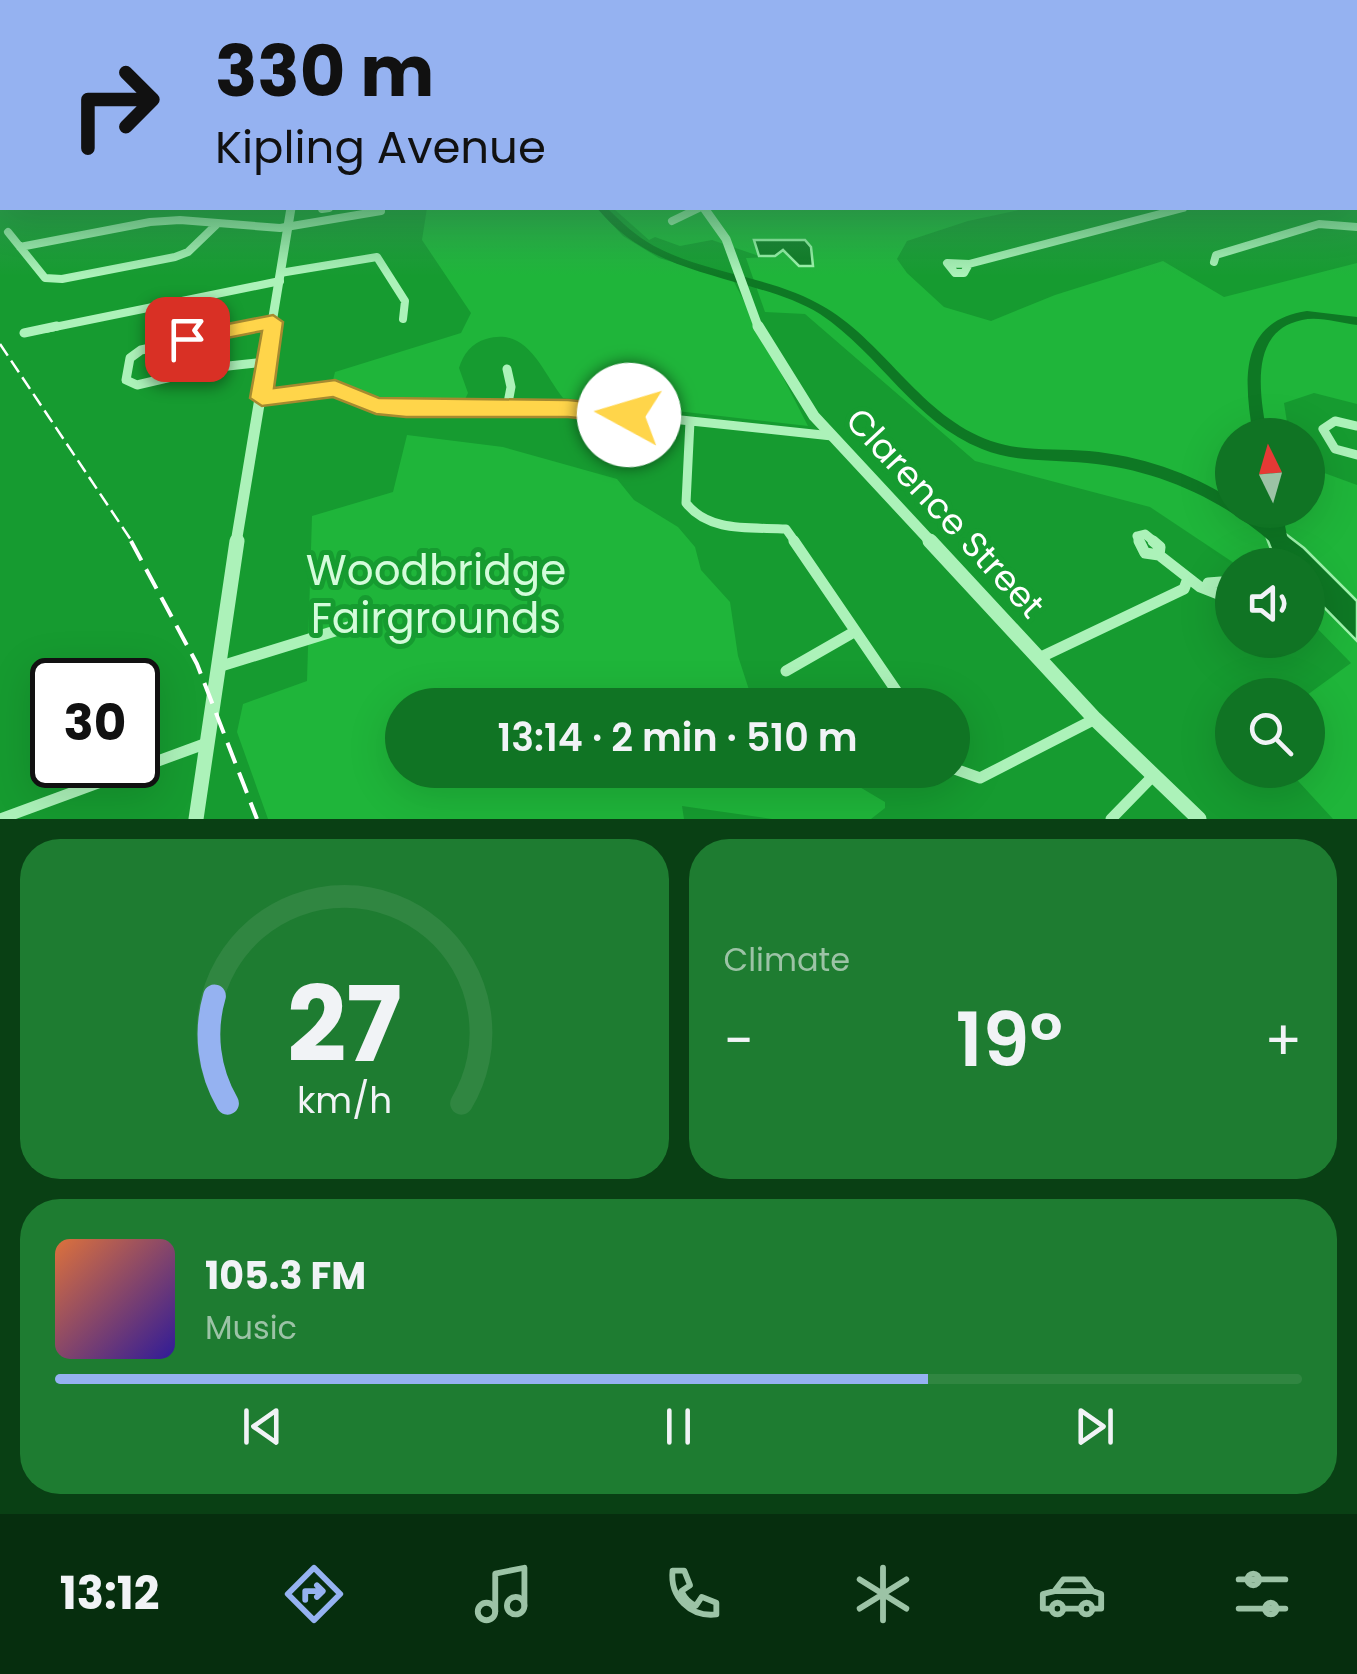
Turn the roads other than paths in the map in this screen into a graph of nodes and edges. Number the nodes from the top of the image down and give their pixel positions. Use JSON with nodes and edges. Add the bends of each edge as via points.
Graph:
{"nodes":[{"id":1,"x":291,"y":210,"type":"edge"},
{"id":2,"x":325,"y":210,"type":"edge"},
{"id":3,"x":376,"y":210,"type":"edge"},
{"id":4,"x":380,"y":210,"type":"edge"},
{"id":5,"x":697,"y":210,"type":"edge"},
{"id":6,"x":704,"y":210,"type":"edge"},
{"id":7,"x":1175,"y":210,"type":"edge"},
{"id":8,"x":386,"y":221,"type":"dead end"},
{"id":9,"x":672,"y":221,"type":"dead end"},
{"id":10,"x":322,"y":222,"type":"junction"},
{"id":11,"x":216,"y":225,"type":"junction"},
{"id":12,"x":288,"y":227,"type":"junction"},
{"id":13,"x":1357,"y":228,"type":"edge"},
{"id":14,"x":8,"y":232,"type":"dead end"},
{"id":15,"x":20,"y":247,"type":"junction"},
{"id":16,"x":1214,"y":262,"type":"dead end"},
{"id":17,"x":968,"y":264,"type":"dead end"},
{"id":18,"x":280,"y":277,"type":"junction"},
{"id":19,"x":402,"y":319,"type":"dead end"},
{"id":20,"x":273,"y":322,"type":"junction"},
{"id":21,"x":24,"y":333,"type":"dead end"},
{"id":22,"x":266,"y":362,"type":"junction"},
{"id":23,"x":507,"y":369,"type":"dead end"},
{"id":24,"x":262,"y":398,"type":"junction"},
{"id":25,"x":507,"y":408,"type":"junction"},
{"id":26,"x":690,"y":422,"type":"junction"},
{"id":27,"x":1357,"y":426,"type":"edge"},
{"id":28,"x":832,"y":436,"type":"junction"},
{"id":29,"x":1357,"y":455,"type":"edge"},
{"id":30,"x":1159,"y":555,"type":"dead end"},
{"id":31,"x":1187,"y":581,"type":"junction"},
{"id":32,"x":1210,"y":590,"type":"dead end"},
{"id":33,"x":348,"y":627,"type":"dead end"},
{"id":34,"x":854,"y":632,"type":"junction"},
{"id":35,"x":1040,"y":658,"type":"junction"},
{"id":36,"x":216,"y":668,"type":"junction"},
{"id":37,"x":786,"y":671,"type":"dead end"},
{"id":38,"x":894,"y":688,"type":"edge"},
{"id":39,"x":1095,"y":719,"type":"junction"},
{"id":40,"x":207,"y":744,"type":"junction"},
{"id":41,"x":970,"y":777,"type":"edge"},
{"id":42,"x":1152,"y":777,"type":"junction"},
{"id":43,"x":0,"y":818,"type":"edge"},
{"id":44,"x":196,"y":819,"type":"edge"},
{"id":45,"x":1111,"y":819,"type":"edge"},
{"id":46,"x":1199,"y":819,"type":"edge"}],
"edges":[{"from":1,"to":12,"type":"street"},
{"from":2,"to":10,"type":"street"},
{"from":3,"to":10,"type":"street"},
{"from":4,"to":8,"type":"street"},
{"from":5,"to":9,"type":"street"},
{"from":6,"to":28,"type":"street","name":"Clarence Street","via":[[726,240],[752,317]]},
{"from":7,"to":17,"type":"street"},
{"from":10,"to":12,"type":"street"},
{"from":11,"to":12,"type":"street"},
{"from":11,"to":15,"type":"street","via":[[150,222]]},
{"from":11,"to":15,"type":"street","via":[[175,257],[62,280],[45,278]]},
{"from":12,"to":18,"type":"street"},
{"from":13,"to":16,"type":"street","via":[[1319,224]]},
{"from":14,"to":15,"type":"street"},
{"from":18,"to":19,"type":"street","via":[[377,258],[405,301]]},
{"from":18,"to":20,"type":"street"},
{"from":18,"to":21,"type":"street"},
{"from":20,"to":22,"type":"street"},
{"from":20,"to":22,"type":"street","via":[[142,350],[130,358],[126,380],[138,385]]},
{"from":22,"to":24,"type":"street"},
{"from":23,"to":25,"type":"street"},
{"from":24,"to":25,"type":"street","via":[[335,388],[376,406]]},
{"from":24,"to":36,"type":"street"},
{"from":25,"to":26,"type":"street"},
{"from":26,"to":28,"type":"street"},
{"from":26,"to":34,"type":"street","via":[[686,503],[692,515],[786,529]]},
{"from":27,"to":29,"type":"street","via":[[1335,421],[1323,429],[1338,452]]},
{"from":28,"to":35,"type":"street","name":"Clarence Street"},
{"from":30,"to":31,"type":"street"},
{"from":31,"to":32,"type":"street"},
{"from":31,"to":35,"type":"street","via":[[1184,590]]},
{"from":33,"to":36,"type":"street"},
{"from":34,"to":37,"type":"street"},
{"from":34,"to":38,"type":"street"},
{"from":35,"to":39,"type":"street","name":"Clarence Street"},
{"from":36,"to":40,"type":"street"},
{"from":39,"to":41,"type":"street","via":[[980,778]]},
{"from":39,"to":42,"type":"street","name":"Clarence Street"},
{"from":40,"to":43,"type":"street"},
{"from":40,"to":44,"type":"street"},
{"from":42,"to":45,"type":"street"},
{"from":42,"to":46,"type":"street","name":"Clarence Street"}]}
